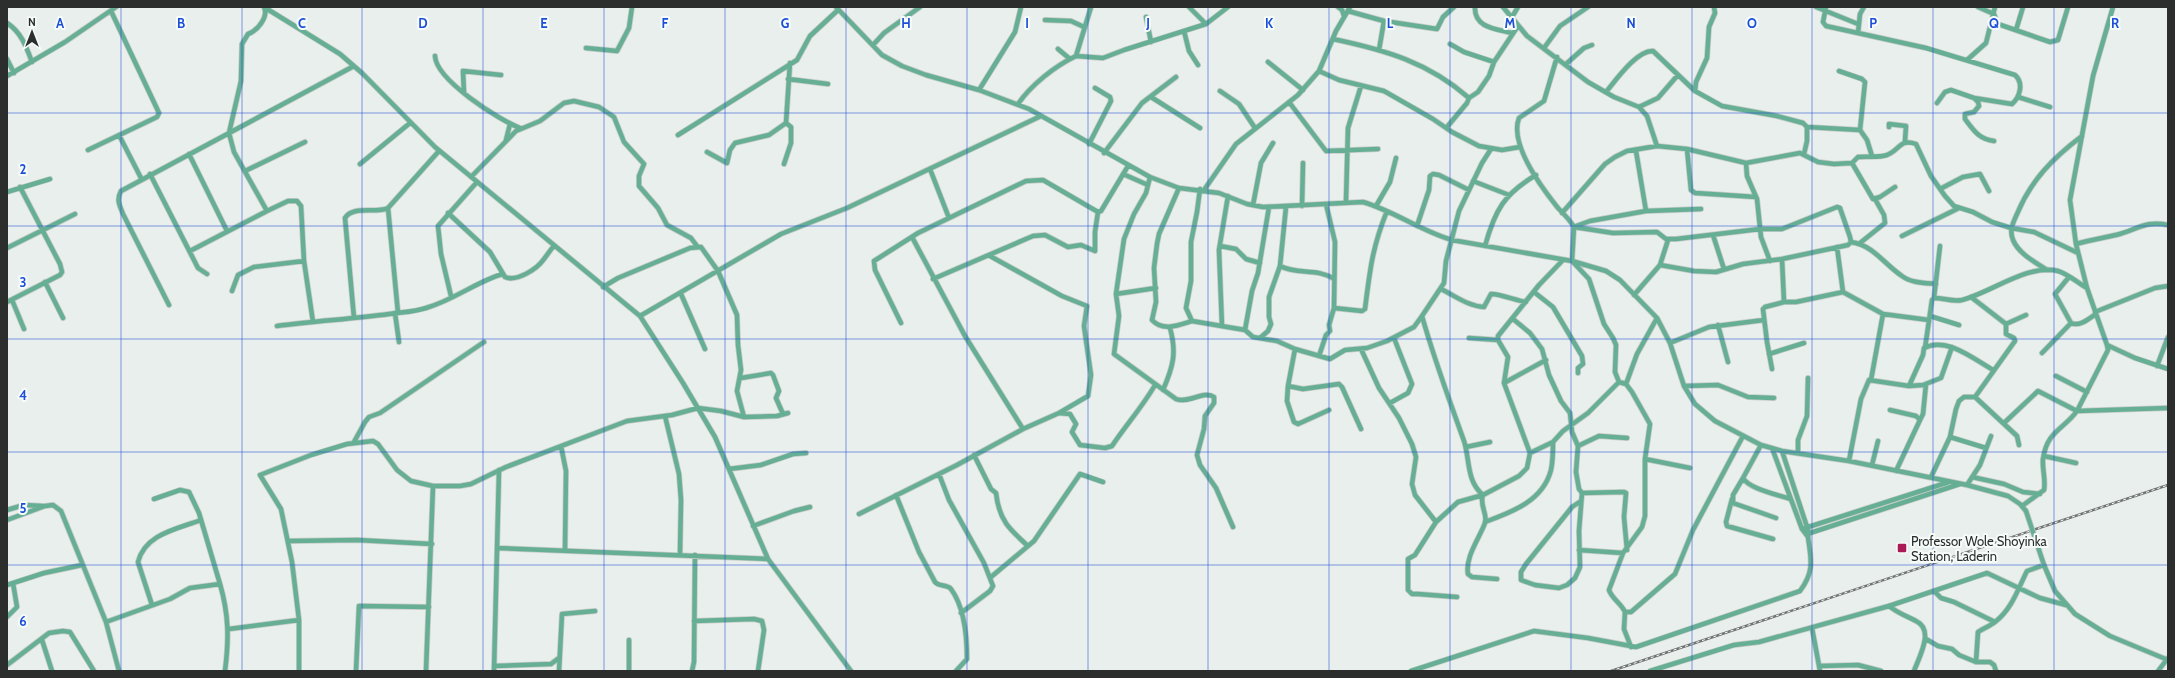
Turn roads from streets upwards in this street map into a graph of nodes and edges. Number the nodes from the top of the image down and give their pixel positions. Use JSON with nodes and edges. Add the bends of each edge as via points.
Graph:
{"nodes":[{"id":1,"x":116,"y":7,"type":"edge"},
{"id":2,"x":264,"y":7,"type":"edge"},
{"id":3,"x":632,"y":7,"type":"edge"},
{"id":4,"x":920,"y":7,"type":"edge"},
{"id":5,"x":1021,"y":7,"type":"edge"},
{"id":6,"x":1091,"y":7,"type":"edge"},
{"id":7,"x":1189,"y":7,"type":"edge"},
{"id":8,"x":1228,"y":7,"type":"edge"},
{"id":9,"x":1338,"y":7,"type":"edge"},
{"id":10,"x":1454,"y":7,"type":"edge"},
{"id":11,"x":1475,"y":7,"type":"edge"},
{"id":12,"x":1503,"y":7,"type":"edge"},
{"id":13,"x":1518,"y":7,"type":"edge"},
{"id":14,"x":1588,"y":7,"type":"edge"},
{"id":15,"x":1714,"y":7,"type":"edge"},
{"id":16,"x":1816,"y":7,"type":"edge"},
{"id":17,"x":1864,"y":7,"type":"edge"},
{"id":18,"x":1978,"y":7,"type":"edge"},
{"id":19,"x":1995,"y":7,"type":"edge"},
{"id":20,"x":2023,"y":7,"type":"edge"},
{"id":21,"x":2113,"y":7,"type":"edge"},
{"id":22,"x":837,"y":8,"type":"edge"},
{"id":23,"x":1826,"y":8,"type":"edge"},
{"id":24,"x":2067,"y":8,"type":"edge"},
{"id":25,"x":1349,"y":9,"type":"edge"},
{"id":26,"x":111,"y":11,"type":"junction"},
{"id":27,"x":1994,"y":14,"type":"junction"},
{"id":28,"x":1344,"y":16,"type":"junction"},
{"id":29,"x":1146,"y":17,"type":"dead end"},
{"id":30,"x":1512,"y":17,"type":"junction"},
{"id":31,"x":1045,"y":20,"type":"dead end"},
{"id":32,"x":1384,"y":21,"type":"junction"},
{"id":33,"x":7,"y":23,"type":"edge"},
{"id":34,"x":1206,"y":24,"type":"junction"},
{"id":35,"x":1858,"y":24,"type":"junction"},
{"id":36,"x":1518,"y":26,"type":"junction"},
{"id":37,"x":1084,"y":27,"type":"junction"},
{"id":38,"x":2016,"y":30,"type":"junction"},
{"id":39,"x":1184,"y":31,"type":"junction"},
{"id":40,"x":1512,"y":32,"type":"junction"},
{"id":41,"x":1858,"y":33,"type":"junction"},
{"id":42,"x":1332,"y":39,"type":"junction"},
{"id":43,"x":1151,"y":42,"type":"junction"},
{"id":44,"x":1450,"y":44,"type":"dead end"},
{"id":45,"x":873,"y":45,"type":"junction"},
{"id":46,"x":1592,"y":45,"type":"dead end"},
{"id":47,"x":586,"y":48,"type":"dead end"},
{"id":48,"x":1544,"y":48,"type":"junction"},
{"id":49,"x":1058,"y":49,"type":"dead end"},
{"id":50,"x":1379,"y":50,"type":"junction"},
{"id":51,"x":435,"y":56,"type":"dead end"},
{"id":52,"x":1076,"y":56,"type":"junction"},
{"id":53,"x":1558,"y":58,"type":"junction"},
{"id":54,"x":7,"y":59,"type":"edge"},
{"id":55,"x":1070,"y":59,"type":"junction"},
{"id":56,"x":1967,"y":60,"type":"junction"},
{"id":57,"x":32,"y":62,"type":"junction"},
{"id":58,"x":1268,"y":62,"type":"dead end"},
{"id":59,"x":1494,"y":62,"type":"junction"},
{"id":60,"x":790,"y":63,"type":"junction"},
{"id":61,"x":1566,"y":64,"type":"junction"},
{"id":62,"x":1198,"y":65,"type":"dead end"},
{"id":63,"x":354,"y":66,"type":"junction"},
{"id":64,"x":1319,"y":71,"type":"junction"},
{"id":65,"x":1839,"y":71,"type":"dead end"},
{"id":66,"x":14,"y":73,"type":"junction"},
{"id":67,"x":501,"y":75,"type":"dead end"},
{"id":68,"x":7,"y":76,"type":"edge"},
{"id":69,"x":1677,"y":76,"type":"junction"},
{"id":70,"x":1176,"y":77,"type":"dead end"},
{"id":71,"x":788,"y":79,"type":"junction"},
{"id":72,"x":828,"y":84,"type":"dead end"},
{"id":73,"x":1362,"y":86,"type":"junction"},
{"id":74,"x":1096,"y":88,"type":"dead end"},
{"id":75,"x":979,"y":90,"type":"junction"},
{"id":76,"x":1220,"y":90,"type":"dead end"},
{"id":77,"x":1303,"y":90,"type":"junction"},
{"id":78,"x":1695,"y":91,"type":"junction"},
{"id":79,"x":1606,"y":92,"type":"junction"},
{"id":80,"x":464,"y":93,"type":"junction"},
{"id":81,"x":1151,"y":97,"type":"junction"},
{"id":82,"x":2018,"y":97,"type":"junction"},
{"id":83,"x":1469,"y":98,"type":"junction"},
{"id":84,"x":1974,"y":98,"type":"junction"},
{"id":85,"x":1288,"y":102,"type":"junction"},
{"id":86,"x":1937,"y":103,"type":"dead end"},
{"id":87,"x":1018,"y":104,"type":"junction"},
{"id":88,"x":1639,"y":107,"type":"junction"},
{"id":89,"x":2050,"y":107,"type":"dead end"},
{"id":90,"x":1041,"y":116,"type":"junction"},
{"id":91,"x":410,"y":123,"type":"junction"},
{"id":92,"x":786,"y":123,"type":"junction"},
{"id":93,"x":510,"y":124,"type":"junction"},
{"id":94,"x":1447,"y":127,"type":"junction"},
{"id":95,"x":1807,"y":127,"type":"junction"},
{"id":96,"x":1889,"y":127,"type":"dead end"},
{"id":97,"x":520,"y":128,"type":"junction"},
{"id":98,"x":1200,"y":128,"type":"dead end"},
{"id":99,"x":1255,"y":128,"type":"junction"},
{"id":100,"x":1860,"y":130,"type":"junction"},
{"id":101,"x":229,"y":133,"type":"junction"},
{"id":102,"x":119,"y":135,"type":"junction"},
{"id":103,"x":678,"y":135,"type":"dead end"},
{"id":104,"x":2082,"y":136,"type":"junction"},
{"id":105,"x":506,"y":140,"type":"junction"},
{"id":106,"x":1994,"y":141,"type":"dead end"},
{"id":107,"x":305,"y":142,"type":"dead end"},
{"id":108,"x":1905,"y":142,"type":"junction"},
{"id":109,"x":1273,"y":143,"type":"dead end"},
{"id":110,"x":1089,"y":144,"type":"junction"},
{"id":111,"x":1657,"y":146,"type":"junction"},
{"id":112,"x":1520,"y":147,"type":"junction"},
{"id":113,"x":1686,"y":148,"type":"junction"},
{"id":114,"x":1378,"y":149,"type":"dead end"},
{"id":115,"x":1491,"y":149,"type":"junction"},
{"id":116,"x":88,"y":150,"type":"dead end"},
{"id":117,"x":1346,"y":150,"type":"junction"},
{"id":118,"x":1636,"y":150,"type":"junction"},
{"id":119,"x":439,"y":151,"type":"junction"},
{"id":120,"x":707,"y":152,"type":"dead end"},
{"id":121,"x":1104,"y":153,"type":"junction"},
{"id":122,"x":189,"y":154,"type":"junction"},
{"id":123,"x":1804,"y":154,"type":"junction"},
{"id":124,"x":1872,"y":156,"type":"junction"},
{"id":125,"x":1396,"y":158,"type":"dead end"},
{"id":126,"x":1303,"y":163,"type":"dead end"},
{"id":127,"x":1746,"y":163,"type":"junction"},
{"id":128,"x":1852,"y":163,"type":"junction"},
{"id":129,"x":360,"y":164,"type":"dead end"},
{"id":130,"x":784,"y":164,"type":"dead end"},
{"id":131,"x":1128,"y":166,"type":"junction"},
{"id":132,"x":930,"y":168,"type":"junction"},
{"id":133,"x":246,"y":172,"type":"junction"},
{"id":134,"x":150,"y":174,"type":"junction"},
{"id":135,"x":1123,"y":174,"type":"junction"},
{"id":136,"x":1536,"y":175,"type":"junction"},
{"id":137,"x":471,"y":177,"type":"junction"},
{"id":138,"x":1150,"y":177,"type":"junction"},
{"id":139,"x":141,"y":178,"type":"junction"},
{"id":140,"x":50,"y":179,"type":"dead end"},
{"id":141,"x":1473,"y":181,"type":"junction"},
{"id":142,"x":477,"y":182,"type":"junction"},
{"id":143,"x":1148,"y":185,"type":"junction"},
{"id":144,"x":20,"y":187,"type":"junction"},
{"id":145,"x":1895,"y":187,"type":"dead end"},
{"id":146,"x":1179,"y":188,"type":"junction"},
{"id":147,"x":1940,"y":189,"type":"junction"},
{"id":148,"x":1202,"y":190,"type":"junction"},
{"id":149,"x":1468,"y":190,"type":"junction"},
{"id":150,"x":1989,"y":191,"type":"dead end"},
{"id":151,"x":7,"y":192,"type":"edge"},
{"id":152,"x":1509,"y":195,"type":"junction"},
{"id":153,"x":1228,"y":196,"type":"junction"},
{"id":154,"x":1756,"y":197,"type":"junction"},
{"id":155,"x":1875,"y":199,"type":"junction"},
{"id":156,"x":1346,"y":201,"type":"junction"},
{"id":157,"x":1326,"y":204,"type":"junction"},
{"id":158,"x":1253,"y":205,"type":"junction"},
{"id":159,"x":1302,"y":206,"type":"junction"},
{"id":160,"x":1376,"y":206,"type":"junction"},
{"id":161,"x":1269,"y":207,"type":"junction"},
{"id":162,"x":1286,"y":207,"type":"junction"},
{"id":163,"x":388,"y":208,"type":"junction"},
{"id":164,"x":1959,"y":208,"type":"junction"},
{"id":165,"x":1701,"y":209,"type":"dead end"},
{"id":166,"x":267,"y":211,"type":"junction"},
{"id":167,"x":1387,"y":211,"type":"junction"},
{"id":168,"x":1646,"y":211,"type":"junction"},
{"id":169,"x":1098,"y":212,"type":"junction"},
{"id":170,"x":448,"y":213,"type":"junction"},
{"id":171,"x":1562,"y":213,"type":"junction"},
{"id":172,"x":75,"y":214,"type":"dead end"},
{"id":173,"x":949,"y":218,"type":"junction"},
{"id":174,"x":2168,"y":225,"type":"edge"},
{"id":175,"x":1417,"y":226,"type":"junction"},
{"id":176,"x":1574,"y":227,"type":"junction"},
{"id":177,"x":2011,"y":228,"type":"junction"},
{"id":178,"x":1760,"y":229,"type":"junction"},
{"id":179,"x":42,"y":230,"type":"junction"},
{"id":180,"x":227,"y":231,"type":"junction"},
{"id":181,"x":1713,"y":235,"type":"junction"},
{"id":182,"x":1902,"y":236,"type":"dead end"},
{"id":183,"x":912,"y":237,"type":"junction"},
{"id":184,"x":1452,"y":240,"type":"junction"},
{"id":185,"x":1668,"y":240,"type":"junction"},
{"id":186,"x":1851,"y":242,"type":"junction"},
{"id":187,"x":1860,"y":243,"type":"junction"},
{"id":188,"x":2076,"y":244,"type":"junction"},
{"id":189,"x":554,"y":246,"type":"junction"},
{"id":190,"x":697,"y":246,"type":"junction"},
{"id":191,"x":1220,"y":246,"type":"junction"},
{"id":192,"x":1485,"y":246,"type":"junction"},
{"id":193,"x":1940,"y":246,"type":"dead end"},
{"id":194,"x":1837,"y":247,"type":"junction"},
{"id":195,"x":7,"y":248,"type":"edge"},
{"id":196,"x":190,"y":251,"type":"junction"},
{"id":197,"x":2078,"y":253,"type":"junction"},
{"id":198,"x":990,"y":256,"type":"junction"},
{"id":199,"x":1782,"y":259,"type":"junction"},
{"id":200,"x":1563,"y":260,"type":"junction"},
{"id":201,"x":304,"y":261,"type":"junction"},
{"id":202,"x":1572,"y":261,"type":"junction"},
{"id":203,"x":1770,"y":261,"type":"junction"},
{"id":204,"x":1260,"y":263,"type":"junction"},
{"id":205,"x":1660,"y":265,"type":"junction"},
{"id":206,"x":1280,"y":266,"type":"junction"},
{"id":207,"x":1724,"y":269,"type":"junction"},
{"id":208,"x":2047,"y":270,"type":"junction"},
{"id":209,"x":718,"y":271,"type":"junction"},
{"id":210,"x":207,"y":274,"type":"dead end"},
{"id":211,"x":502,"y":274,"type":"junction"},
{"id":212,"x":2069,"y":277,"type":"junction"},
{"id":213,"x":933,"y":279,"type":"junction"},
{"id":214,"x":1334,"y":279,"type":"junction"},
{"id":215,"x":45,"y":282,"type":"junction"},
{"id":216,"x":1936,"y":284,"type":"junction"},
{"id":217,"x":603,"y":286,"type":"junction"},
{"id":218,"x":2168,"y":286,"type":"edge"},
{"id":219,"x":1156,"y":288,"type":"junction"},
{"id":220,"x":2087,"y":288,"type":"junction"},
{"id":221,"x":1441,"y":289,"type":"junction"},
{"id":222,"x":232,"y":291,"type":"dead end"},
{"id":223,"x":1534,"y":292,"type":"junction"},
{"id":224,"x":1843,"y":292,"type":"junction"},
{"id":225,"x":681,"y":294,"type":"junction"},
{"id":226,"x":1116,"y":294,"type":"junction"},
{"id":227,"x":1634,"y":294,"type":"junction"},
{"id":228,"x":451,"y":296,"type":"junction"},
{"id":229,"x":1971,"y":297,"type":"junction"},
{"id":230,"x":1934,"y":298,"type":"junction"},
{"id":231,"x":9,"y":301,"type":"edge"},
{"id":232,"x":1526,"y":302,"type":"junction"},
{"id":233,"x":1784,"y":302,"type":"junction"},
{"id":234,"x":169,"y":305,"type":"dead end"},
{"id":235,"x":1334,"y":308,"type":"junction"},
{"id":236,"x":396,"y":313,"type":"junction"},
{"id":237,"x":2096,"y":313,"type":"junction"},
{"id":238,"x":1883,"y":314,"type":"junction"},
{"id":239,"x":2026,"y":315,"type":"dead end"},
{"id":240,"x":640,"y":316,"type":"junction"},
{"id":241,"x":1422,"y":316,"type":"junction"},
{"id":242,"x":63,"y":318,"type":"dead end"},
{"id":243,"x":354,"y":318,"type":"junction"},
{"id":244,"x":1657,"y":318,"type":"junction"},
{"id":245,"x":1929,"y":318,"type":"junction"},
{"id":246,"x":1513,"y":319,"type":"junction"},
{"id":247,"x":1764,"y":320,"type":"junction"},
{"id":248,"x":1192,"y":321,"type":"junction"},
{"id":249,"x":313,"y":322,"type":"junction"},
{"id":250,"x":901,"y":323,"type":"dead end"},
{"id":251,"x":2071,"y":323,"type":"junction"},
{"id":252,"x":2006,"y":324,"type":"junction"},
{"id":253,"x":1959,"y":325,"type":"dead end"},
{"id":254,"x":277,"y":326,"type":"dead end"},
{"id":255,"x":1222,"y":326,"type":"junction"},
{"id":256,"x":1718,"y":326,"type":"junction"},
{"id":257,"x":1170,"y":328,"type":"junction"},
{"id":258,"x":24,"y":329,"type":"dead end"},
{"id":259,"x":1245,"y":330,"type":"junction"},
{"id":260,"x":2168,"y":337,"type":"edge"},
{"id":261,"x":1260,"y":338,"type":"junction"},
{"id":262,"x":1394,"y":338,"type":"junction"},
{"id":263,"x":1469,"y":338,"type":"dead end"},
{"id":264,"x":1498,"y":340,"type":"junction"},
{"id":265,"x":399,"y":342,"type":"dead end"},
{"id":266,"x":484,"y":342,"type":"dead end"},
{"id":267,"x":1670,"y":343,"type":"junction"},
{"id":268,"x":1804,"y":343,"type":"dead end"},
{"id":269,"x":2107,"y":345,"type":"junction"},
{"id":270,"x":1952,"y":347,"type":"junction"},
{"id":271,"x":1925,"y":348,"type":"junction"},
{"id":272,"x":705,"y":349,"type":"dead end"},
{"id":273,"x":1295,"y":349,"type":"junction"},
{"id":274,"x":1361,"y":349,"type":"junction"},
{"id":275,"x":2042,"y":353,"type":"dead end"},
{"id":276,"x":1769,"y":354,"type":"junction"},
{"id":277,"x":1319,"y":356,"type":"junction"},
{"id":278,"x":1546,"y":360,"type":"junction"},
{"id":279,"x":1728,"y":362,"type":"dead end"},
{"id":280,"x":2157,"y":366,"type":"junction"},
{"id":281,"x":1772,"y":369,"type":"dead end"},
{"id":282,"x":2168,"y":369,"type":"edge"},
{"id":283,"x":1993,"y":370,"type":"junction"},
{"id":284,"x":1578,"y":373,"type":"dead end"},
{"id":285,"x":2056,"y":376,"type":"dead end"},
{"id":286,"x":741,"y":378,"type":"junction"},
{"id":287,"x":1808,"y":378,"type":"dead end"},
{"id":288,"x":1871,"y":380,"type":"junction"},
{"id":289,"x":1619,"y":382,"type":"junction"},
{"id":290,"x":1504,"y":383,"type":"junction"},
{"id":291,"x":1626,"y":384,"type":"junction"},
{"id":292,"x":1926,"y":384,"type":"junction"},
{"id":293,"x":1155,"y":385,"type":"junction"},
{"id":294,"x":1288,"y":386,"type":"junction"},
{"id":295,"x":1684,"y":386,"type":"junction"},
{"id":296,"x":1909,"y":386,"type":"junction"},
{"id":297,"x":1163,"y":390,"type":"junction"},
{"id":298,"x":2087,"y":392,"type":"junction"},
{"id":299,"x":1975,"y":397,"type":"junction"},
{"id":300,"x":1774,"y":398,"type":"dead end"},
{"id":301,"x":1390,"y":403,"type":"junction"},
{"id":302,"x":698,"y":408,"type":"junction"},
{"id":303,"x":2168,"y":408,"type":"edge"},
{"id":304,"x":1329,"y":410,"type":"dead end"},
{"id":305,"x":1890,"y":410,"type":"dead end"},
{"id":306,"x":2077,"y":411,"type":"junction"},
{"id":307,"x":1060,"y":414,"type":"junction"},
{"id":308,"x":665,"y":416,"type":"junction"},
{"id":309,"x":744,"y":417,"type":"junction"},
{"id":310,"x":1920,"y":420,"type":"junction"},
{"id":311,"x":2004,"y":423,"type":"junction"},
{"id":312,"x":1571,"y":426,"type":"junction"},
{"id":313,"x":1023,"y":429,"type":"junction"},
{"id":314,"x":1361,"y":429,"type":"dead end"},
{"id":315,"x":1743,"y":436,"type":"junction"},
{"id":316,"x":1991,"y":436,"type":"dead end"},
{"id":317,"x":1950,"y":437,"type":"junction"},
{"id":318,"x":1627,"y":438,"type":"dead end"},
{"id":319,"x":1878,"y":441,"type":"dead end"},
{"id":320,"x":354,"y":442,"type":"junction"},
{"id":321,"x":1490,"y":442,"type":"dead end"},
{"id":322,"x":1553,"y":442,"type":"junction"},
{"id":323,"x":1761,"y":445,"type":"junction"},
{"id":324,"x":2019,"y":445,"type":"dead end"},
{"id":325,"x":561,"y":446,"type":"junction"},
{"id":326,"x":1578,"y":446,"type":"junction"},
{"id":327,"x":1466,"y":447,"type":"junction"},
{"id":328,"x":1772,"y":448,"type":"junction"},
{"id":329,"x":1986,"y":448,"type":"junction"},
{"id":330,"x":1782,"y":451,"type":"junction"},
{"id":331,"x":1798,"y":452,"type":"junction"},
{"id":332,"x":806,"y":453,"type":"dead end"},
{"id":333,"x":1530,"y":453,"type":"junction"},
{"id":334,"x":974,"y":455,"type":"junction"},
{"id":335,"x":2044,"y":456,"type":"junction"},
{"id":336,"x":1645,"y":459,"type":"junction"},
{"id":337,"x":1849,"y":461,"type":"junction"},
{"id":338,"x":2076,"y":463,"type":"dead end"},
{"id":339,"x":1872,"y":465,"type":"junction"},
{"id":340,"x":1690,"y":468,"type":"dead end"},
{"id":341,"x":729,"y":469,"type":"junction"},
{"id":342,"x":499,"y":470,"type":"junction"},
{"id":343,"x":1896,"y":471,"type":"junction"},
{"id":344,"x":939,"y":474,"type":"junction"},
{"id":345,"x":1972,"y":477,"type":"junction"},
{"id":346,"x":1743,"y":478,"type":"junction"},
{"id":347,"x":1932,"y":478,"type":"junction"},
{"id":348,"x":1950,"y":481,"type":"junction"},
{"id":349,"x":1103,"y":482,"type":"dead end"},
{"id":350,"x":1961,"y":483,"type":"junction"},
{"id":351,"x":1967,"y":485,"type":"junction"},
{"id":352,"x":433,"y":486,"type":"junction"},
{"id":353,"x":1931,"y":487,"type":"junction"},
{"id":354,"x":1582,"y":493,"type":"junction"},
{"id":355,"x":1924,"y":493,"type":"junction"},
{"id":356,"x":2040,"y":494,"type":"junction"},
{"id":357,"x":1483,"y":495,"type":"junction"},
{"id":358,"x":896,"y":496,"type":"junction"},
{"id":359,"x":154,"y":499,"type":"dead end"},
{"id":360,"x":1790,"y":499,"type":"junction"},
{"id":361,"x":1732,"y":500,"type":"junction"},
{"id":362,"x":1581,"y":501,"type":"junction"},
{"id":363,"x":45,"y":506,"type":"junction"},
{"id":364,"x":2022,"y":506,"type":"junction"},
{"id":365,"x":810,"y":507,"type":"dead end"},
{"id":366,"x":7,"y":510,"type":"edge"},
{"id":367,"x":859,"y":514,"type":"dead end"},
{"id":368,"x":1776,"y":518,"type":"dead end"},
{"id":369,"x":7,"y":520,"type":"edge"},
{"id":370,"x":201,"y":520,"type":"junction"},
{"id":371,"x":1436,"y":522,"type":"junction"},
{"id":372,"x":1485,"y":522,"type":"junction"},
{"id":373,"x":753,"y":526,"type":"junction"},
{"id":374,"x":1233,"y":527,"type":"dead end"},
{"id":375,"x":1805,"y":528,"type":"junction"},
{"id":376,"x":1808,"y":535,"type":"junction"},
{"id":377,"x":1773,"y":539,"type":"dead end"},
{"id":378,"x":288,"y":541,"type":"junction"},
{"id":379,"x":432,"y":544,"type":"junction"},
{"id":380,"x":1028,"y":546,"type":"junction"},
{"id":381,"x":497,"y":548,"type":"junction"},
{"id":382,"x":565,"y":550,"type":"junction"},
{"id":383,"x":1579,"y":550,"type":"junction"},
{"id":384,"x":1625,"y":551,"type":"junction"},
{"id":385,"x":680,"y":554,"type":"junction"},
{"id":386,"x":695,"y":555,"type":"junction"},
{"id":387,"x":768,"y":559,"type":"junction"},
{"id":388,"x":82,"y":565,"type":"junction"},
{"id":389,"x":2044,"y":565,"type":"junction"},
{"id":390,"x":991,"y":577,"type":"junction"},
{"id":391,"x":1497,"y":580,"type":"dead end"},
{"id":392,"x":13,"y":583,"type":"junction"},
{"id":393,"x":220,"y":584,"type":"junction"},
{"id":394,"x":7,"y":585,"type":"edge"},
{"id":395,"x":2020,"y":589,"type":"junction"},
{"id":396,"x":1934,"y":591,"type":"junction"},
{"id":397,"x":1457,"y":597,"type":"dead end"},
{"id":398,"x":152,"y":605,"type":"junction"},
{"id":399,"x":2066,"y":605,"type":"junction"},
{"id":400,"x":1889,"y":606,"type":"junction"},
{"id":401,"x":429,"y":607,"type":"junction"},
{"id":402,"x":595,"y":611,"type":"dead end"},
{"id":403,"x":1625,"y":612,"type":"junction"},
{"id":404,"x":961,"y":613,"type":"junction"},
{"id":405,"x":7,"y":619,"type":"edge"},
{"id":406,"x":299,"y":620,"type":"junction"},
{"id":407,"x":694,"y":621,"type":"junction"},
{"id":408,"x":106,"y":622,"type":"junction"},
{"id":409,"x":1995,"y":622,"type":"junction"},
{"id":410,"x":1812,"y":628,"type":"junction"},
{"id":411,"x":229,"y":629,"type":"junction"},
{"id":412,"x":1926,"y":639,"type":"junction"},
{"id":413,"x":42,"y":640,"type":"junction"},
{"id":414,"x":629,"y":640,"type":"dead end"},
{"id":415,"x":1631,"y":647,"type":"junction"},
{"id":416,"x":559,"y":658,"type":"junction"},
{"id":417,"x":2168,"y":659,"type":"edge"},
{"id":418,"x":1976,"y":662,"type":"junction"},
{"id":419,"x":7,"y":664,"type":"edge"},
{"id":420,"x":1669,"y":668,"type":"edge"},
{"id":421,"x":494,"y":669,"type":"edge"},
{"id":422,"x":1820,"y":669,"type":"edge"},
{"id":423,"x":52,"y":671,"type":"edge"},
{"id":424,"x":94,"y":671,"type":"edge"},
{"id":425,"x":119,"y":671,"type":"edge"},
{"id":426,"x":225,"y":671,"type":"edge"},
{"id":427,"x":299,"y":671,"type":"edge"},
{"id":428,"x":356,"y":671,"type":"edge"},
{"id":429,"x":426,"y":671,"type":"edge"},
{"id":430,"x":559,"y":671,"type":"edge"},
{"id":431,"x":629,"y":671,"type":"edge"},
{"id":432,"x":692,"y":671,"type":"edge"},
{"id":433,"x":758,"y":671,"type":"edge"},
{"id":434,"x":851,"y":671,"type":"edge"},
{"id":435,"x":956,"y":671,"type":"edge"},
{"id":436,"x":1411,"y":671,"type":"edge"},
{"id":437,"x":1650,"y":671,"type":"edge"},
{"id":438,"x":1881,"y":671,"type":"edge"},
{"id":439,"x":1914,"y":671,"type":"edge"},
{"id":440,"x":1996,"y":671,"type":"edge"},
{"id":441,"x":2158,"y":671,"type":"edge"}],
"edges":[{"from":1,"to":26,"type":"street"},
{"from":2,"to":63,"type":"street","via":[[340,54]]},
{"from":2,"to":101,"type":"street","via":[[264,20],[254,32],[248,34],[242,44],[241,81]]},
{"from":3,"to":47,"type":"street","via":[[629,28],[617,51]]},
{"from":4,"to":45,"type":"street","via":[[884,33]]},
{"from":5,"to":75,"type":"street","via":[[1015,32]]},
{"from":6,"to":37,"type":"street"},
{"from":7,"to":34,"type":"street"},
{"from":8,"to":34,"type":"street"},
{"from":9,"to":28,"type":"street"},
{"from":10,"to":32,"type":"street","via":[[1443,17],[1437,29]]},
{"from":11,"to":40,"type":"street","via":[[1479,22]]},
{"from":12,"to":30,"type":"street"},
{"from":13,"to":30,"type":"street"},
{"from":14,"to":48,"type":"street","via":[[1560,26]]},
{"from":15,"to":78,"type":"street","via":[[1715,12],[1709,27],[1707,58],[1696,82]]},
{"from":16,"to":23,"type":"street"},
{"from":17,"to":35,"type":"street"},
{"from":18,"to":27,"type":"street"},
{"from":19,"to":27,"type":"street"},
{"from":20,"to":38,"type":"street"},
{"from":21,"to":104,"type":"street","via":[[2093,76]]},
{"from":22,"to":45,"type":"street"},
{"from":22,"to":60,"type":"street","via":[[810,36],[800,55]]},
{"from":23,"to":35,"type":"street"},
{"from":23,"to":41,"type":"street","via":[[1823,22],[1826,26]]},
{"from":24,"to":38,"type":"street","via":[[2058,40],[2054,42]]},
{"from":25,"to":28,"type":"street"},
{"from":25,"to":32,"type":"street"},
{"from":26,"to":57,"type":"street"},
{"from":26,"to":102,"type":"street","via":[[159,113]]},
{"from":27,"to":38,"type":"street","via":[[1998,24]]},
{"from":27,"to":56,"type":"street","via":[[1986,43]]},
{"from":28,"to":42,"type":"street"},
{"from":29,"to":43,"type":"street"},
{"from":30,"to":36,"type":"street"},
{"from":31,"to":37,"type":"street","via":[[1071,21]]},
{"from":32,"to":50,"type":"street"},
{"from":33,"to":57,"type":"street","via":[[22,38]]},
{"from":34,"to":39,"type":"street"},
{"from":35,"to":41,"type":"street"},
{"from":36,"to":40,"type":"street"},
{"from":36,"to":48,"type":"street"},
{"from":37,"to":52,"type":"street"},
{"from":39,"to":43,"type":"street"},
{"from":39,"to":62,"type":"street","via":[[1189,50]]},
{"from":40,"to":59,"type":"street"},
{"from":41,"to":56,"type":"street"},
{"from":42,"to":50,"type":"street"},
{"from":42,"to":64,"type":"street"},
{"from":43,"to":52,"type":"street","via":[[1103,58]]},
{"from":44,"to":59,"type":"street","via":[[1464,52]]},
{"from":45,"to":75,"type":"street","via":[[882,55],[902,66]]},
{"from":46,"to":61,"type":"street","via":[[1584,48]]},
{"from":48,"to":53,"type":"street"},
{"from":49,"to":55,"type":"street"},
{"from":50,"to":83,"type":"street","via":[[1434,71]]},
{"from":51,"to":80,"type":"street","via":[[440,68]]},
{"from":52,"to":55,"type":"street"},
{"from":53,"to":61,"type":"street"},
{"from":53,"to":112,"type":"street","via":[[1544,101],[1519,118],[1516,132]]},
{"from":54,"to":66,"type":"street"},
{"from":55,"to":87,"type":"street","via":[[1040,81]]},
{"from":56,"to":82,"type":"street","via":[[2015,75],[2020,85]]},
{"from":57,"to":66,"type":"street"},
{"from":58,"to":77,"type":"street"},
{"from":59,"to":83,"type":"street","via":[[1489,76],[1478,92]]},
{"from":60,"to":71,"type":"street"},
{"from":60,"to":103,"type":"street"},
{"from":61,"to":79,"type":"street","via":[[1588,82]]},
{"from":63,"to":91,"type":"street"},
{"from":63,"to":101,"type":"street"},
{"from":64,"to":73,"type":"street"},
{"from":64,"to":77,"type":"street"},
{"from":65,"to":100,"type":"street","via":[[1865,82]]},
{"from":66,"to":68,"type":"street"},
{"from":67,"to":80,"type":"street","via":[[463,71]]},
{"from":69,"to":78,"type":"street"},
{"from":69,"to":79,"type":"street","via":[[1659,55],[1647,51],[1634,60]]},
{"from":69,"to":88,"type":"street","via":[[1658,98]]},
{"from":70,"to":81,"type":"street"},
{"from":71,"to":72,"type":"street"},
{"from":71,"to":92,"type":"street"},
{"from":73,"to":94,"type":"street","via":[[1384,91]]},
{"from":73,"to":117,"type":"street","via":[[1348,128]]},
{"from":74,"to":110,"type":"street","via":[[1111,100]]},
{"from":75,"to":87,"type":"street"},
{"from":76,"to":99,"type":"street","via":[[1239,104]]},
{"from":77,"to":85,"type":"street"},
{"from":78,"to":95,"type":"street","via":[[1722,106],[1777,116],[1803,123]]},
{"from":79,"to":88,"type":"street"},
{"from":80,"to":93,"type":"street"},
{"from":81,"to":98,"type":"street"},
{"from":81,"to":121,"type":"street","via":[[1142,103]]},
{"from":82,"to":84,"type":"street","via":[[2012,104]]},
{"from":82,"to":89,"type":"street"},
{"from":83,"to":94,"type":"street","via":[[1467,104]]},
{"from":84,"to":86,"type":"street","via":[[1951,90]]},
{"from":84,"to":106,"type":"street","via":[[1978,102],[1977,110],[1965,114],[1965,119],[1978,135],[1985,140]]},
{"from":85,"to":99,"type":"street"},
{"from":85,"to":117,"type":"street","via":[[1324,150]]},
{"from":87,"to":90,"type":"street"},
{"from":88,"to":111,"type":"street","via":[[1647,116]]},
{"from":90,"to":110,"type":"street"},
{"from":90,"to":132,"type":"street"},
{"from":91,"to":119,"type":"street"},
{"from":91,"to":129,"type":"street"},
{"from":92,"to":120,"type":"street","via":[[769,135],[735,143],[730,150],[727,164]]},
{"from":92,"to":130,"type":"street","via":[[791,127],[792,136]]},
{"from":93,"to":97,"type":"street"},
{"from":93,"to":105,"type":"street"},
{"from":94,"to":115,"type":"street","via":[[1479,146]]},
{"from":95,"to":100,"type":"street"},
{"from":95,"to":123,"type":"street"},
{"from":96,"to":108,"type":"street","via":[[1892,123],[1906,126]]},
{"from":97,"to":105,"type":"street"},
{"from":97,"to":190,"type":"street","via":[[540,121],[570,101],[579,101],[606,110],[617,121],[624,142],[644,164],[639,176],[639,186],[658,208],[667,224],[691,238]]},
{"from":99,"to":148,"type":"street","via":[[1236,144]]},
{"from":100,"to":124,"type":"street","via":[[1868,140]]},
{"from":101,"to":122,"type":"street"},
{"from":101,"to":133,"type":"street","via":[[234,152]]},
{"from":102,"to":116,"type":"street"},
{"from":102,"to":139,"type":"street"},
{"from":104,"to":177,"type":"street","via":[[2057,155],[2033,181]]},
{"from":104,"to":188,"type":"street","via":[[2070,200]]},
{"from":105,"to":137,"type":"street"},
{"from":107,"to":133,"type":"street"},
{"from":108,"to":124,"type":"street","via":[[1889,154]]},
{"from":108,"to":147,"type":"street","via":[[1916,144],[1927,169]]},
{"from":109,"to":158,"type":"street","via":[[1261,163]]},
{"from":110,"to":121,"type":"street"},
{"from":111,"to":113,"type":"street"},
{"from":111,"to":118,"type":"street"},
{"from":112,"to":115,"type":"street","via":[[1511,150]]},
{"from":112,"to":136,"type":"street"},
{"from":113,"to":127,"type":"street"},
{"from":113,"to":154,"type":"street","via":[[1691,190],[1695,193]]},
{"from":114,"to":117,"type":"street"},
{"from":115,"to":141,"type":"street"},
{"from":117,"to":156,"type":"street"},
{"from":118,"to":168,"type":"street"},
{"from":118,"to":171,"type":"street","via":[[1627,151],[1605,164]]},
{"from":119,"to":137,"type":"street"},
{"from":119,"to":163,"type":"street"},
{"from":121,"to":131,"type":"street"},
{"from":122,"to":134,"type":"street"},
{"from":122,"to":180,"type":"street"},
{"from":123,"to":127,"type":"street"},
{"from":123,"to":128,"type":"street","via":[[1818,162]]},
{"from":124,"to":128,"type":"street","via":[[1858,157]]},
{"from":125,"to":160,"type":"street","via":[[1390,182]]},
{"from":126,"to":159,"type":"street"},
{"from":127,"to":154,"type":"street","via":[[1747,176]]},
{"from":128,"to":155,"type":"street","via":[[1869,194]]},
{"from":131,"to":135,"type":"street"},
{"from":131,"to":138,"type":"street"},
{"from":132,"to":173,"type":"street"},
{"from":132,"to":209,"type":"street","via":[[847,208],[781,234]]},
{"from":133,"to":166,"type":"street"},
{"from":134,"to":139,"type":"street"},
{"from":134,"to":196,"type":"street"},
{"from":135,"to":143,"type":"street"},
{"from":135,"to":169,"type":"street"},
{"from":136,"to":152,"type":"street"},
{"from":136,"to":171,"type":"street"},
{"from":137,"to":142,"type":"street"},
{"from":138,"to":143,"type":"street"},
{"from":138,"to":146,"type":"street"},
{"from":139,"to":234,"type":"street","via":[[121,191],[118,203]]},
{"from":140,"to":144,"type":"street"},
{"from":141,"to":149,"type":"street"},
{"from":141,"to":152,"type":"street"},
{"from":142,"to":170,"type":"street"},
{"from":142,"to":189,"type":"street"},
{"from":143,"to":226,"type":"street","via":[[1124,239]]},
{"from":144,"to":151,"type":"street"},
{"from":144,"to":179,"type":"street"},
{"from":145,"to":155,"type":"street"},
{"from":146,"to":148,"type":"street"},
{"from":146,"to":219,"type":"street","via":[[1159,234],[1154,268]]},
{"from":147,"to":150,"type":"street","via":[[1963,177],[1980,174]]},
{"from":147,"to":164,"type":"street","via":[[1944,196]]},
{"from":148,"to":153,"type":"street"},
{"from":148,"to":248,"type":"street","via":[[1191,242],[1191,281],[1186,308]]},
{"from":149,"to":175,"type":"street","via":[[1439,175],[1430,176],[1429,190]]},
{"from":149,"to":184,"type":"street","via":[[1459,211]]},
{"from":152,"to":192,"type":"street","via":[[1498,211]]},
{"from":153,"to":158,"type":"street"},
{"from":153,"to":191,"type":"street"},
{"from":154,"to":178,"type":"street"},
{"from":155,"to":187,"type":"street","via":[[1884,215],[1885,223]]},
{"from":156,"to":157,"type":"street"},
{"from":156,"to":160,"type":"street"},
{"from":157,"to":159,"type":"street"},
{"from":157,"to":214,"type":"street","via":[[1335,242]]},
{"from":158,"to":161,"type":"street"},
{"from":159,"to":162,"type":"street"},
{"from":160,"to":167,"type":"street"},
{"from":161,"to":162,"type":"street"},
{"from":161,"to":204,"type":"street"},
{"from":162,"to":206,"type":"street"},
{"from":163,"to":236,"type":"street"},
{"from":163,"to":243,"type":"street","via":[[357,211],[345,218]]},
{"from":164,"to":177,"type":"street"},
{"from":164,"to":182,"type":"street"},
{"from":165,"to":168,"type":"street"},
{"from":166,"to":180,"type":"street"},
{"from":166,"to":201,"type":"street","via":[[288,200],[299,202]]},
{"from":167,"to":175,"type":"street"},
{"from":167,"to":235,"type":"street","via":[[1372,255],[1365,308],[1362,311]]},
{"from":168,"to":176,"type":"street","via":[[1590,221]]},
{"from":169,"to":173,"type":"street","via":[[1042,180],[1034,179]]},
{"from":169,"to":198,"type":"street","via":[[1096,251],[1081,245],[1068,247],[1045,235],[1034,236]]},
{"from":170,"to":211,"type":"street","via":[[490,252]]},
{"from":170,"to":228,"type":"street","via":[[438,226],[438,233]]},
{"from":171,"to":176,"type":"street"},
{"from":172,"to":179,"type":"street"},
{"from":173,"to":183,"type":"street"},
{"from":174,"to":188,"type":"street","via":[[2143,224],[2118,234]]},
{"from":175,"to":184,"type":"street"},
{"from":176,"to":185,"type":"street","via":[[1612,233],[1657,232]]},
{"from":176,"to":202,"type":"street"},
{"from":177,"to":197,"type":"street","via":[[2034,232]]},
{"from":177,"to":208,"type":"street","via":[[2019,250]]},
{"from":178,"to":181,"type":"street"},
{"from":178,"to":186,"type":"street","via":[[1782,229],[1837,206],[1840,208]]},
{"from":178,"to":203,"type":"street"},
{"from":179,"to":195,"type":"street"},
{"from":179,"to":215,"type":"street","via":[[62,268],[60,275]]},
{"from":180,"to":196,"type":"street"},
{"from":181,"to":185,"type":"street"},
{"from":181,"to":207,"type":"street"},
{"from":183,"to":213,"type":"street"},
{"from":183,"to":250,"type":"street","via":[[874,261],[875,270]]},
{"from":184,"to":192,"type":"street"},
{"from":184,"to":221,"type":"street"},
{"from":185,"to":205,"type":"street"},
{"from":186,"to":187,"type":"street"},
{"from":186,"to":194,"type":"street"},
{"from":187,"to":216,"type":"street","via":[[1902,277]]},
{"from":188,"to":197,"type":"street"},
{"from":189,"to":211,"type":"street","via":[[544,260],[524,275],[508,279]]},
{"from":189,"to":217,"type":"street"},
{"from":190,"to":209,"type":"street","via":[[705,251]]},
{"from":190,"to":217,"type":"street"},
{"from":191,"to":204,"type":"street","via":[[1236,249],[1246,259]]},
{"from":191,"to":255,"type":"street"},
{"from":192,"to":200,"type":"street"},
{"from":193,"to":216,"type":"street"},
{"from":194,"to":199,"type":"street"},
{"from":194,"to":224,"type":"street"},
{"from":196,"to":210,"type":"street","via":[[198,268]]},
{"from":197,"to":220,"type":"street"},
{"from":198,"to":213,"type":"street"},
{"from":198,"to":307,"type":"street","via":[[1062,296],[1087,306],[1084,326],[1091,375],[1088,396]]},
{"from":199,"to":203,"type":"street"},
{"from":199,"to":233,"type":"street"},
{"from":200,"to":202,"type":"street"},
{"from":200,"to":223,"type":"street"},
{"from":201,"to":222,"type":"street","via":[[254,267],[238,275]]},
{"from":201,"to":249,"type":"street"},
{"from":202,"to":227,"type":"street","via":[[1606,271]]},
{"from":202,"to":289,"type":"street","via":[[1589,279],[1604,324],[1616,345],[1615,372]]},
{"from":203,"to":207,"type":"street"},
{"from":204,"to":259,"type":"street"},
{"from":205,"to":207,"type":"street","via":[[1694,271],[1716,272]]},
{"from":205,"to":227,"type":"street"},
{"from":206,"to":214,"type":"street","via":[[1288,270],[1327,275]]},
{"from":206,"to":261,"type":"street","via":[[1270,297],[1271,324]]},
{"from":208,"to":212,"type":"street","via":[[2058,271]]},
{"from":208,"to":229,"type":"street","via":[[2006,281]]},
{"from":209,"to":225,"type":"street"},
{"from":209,"to":286,"type":"street","via":[[737,315]]},
{"from":211,"to":228,"type":"street","via":[[478,282],[457,297]]},
{"from":212,"to":220,"type":"street"},
{"from":212,"to":251,"type":"street","via":[[2055,294]]},
{"from":213,"to":313,"type":"street"},
{"from":214,"to":235,"type":"street"},
{"from":215,"to":231,"type":"street"},
{"from":215,"to":242,"type":"street"},
{"from":216,"to":230,"type":"street"},
{"from":217,"to":240,"type":"street"},
{"from":218,"to":237,"type":"street","via":[[2155,288]]},
{"from":219,"to":226,"type":"street"},
{"from":219,"to":257,"type":"street","via":[[1152,320]]},
{"from":220,"to":237,"type":"street"},
{"from":221,"to":232,"type":"street","via":[[1478,306],[1484,306],[1494,293]]},
{"from":221,"to":241,"type":"street"},
{"from":223,"to":232,"type":"street"},
{"from":223,"to":284,"type":"street","via":[[1553,307],[1582,356],[1583,364],[1578,368]]},
{"from":224,"to":233,"type":"street","via":[[1796,302]]},
{"from":224,"to":238,"type":"street"},
{"from":225,"to":240,"type":"street"},
{"from":225,"to":272,"type":"street"},
{"from":226,"to":293,"type":"street","via":[[1119,316],[1114,354]]},
{"from":227,"to":244,"type":"street"},
{"from":228,"to":236,"type":"street","via":[[426,308]]},
{"from":229,"to":230,"type":"street","via":[[1956,301]]},
{"from":229,"to":252,"type":"street"},
{"from":230,"to":245,"type":"street"},
{"from":231,"to":258,"type":"street"},
{"from":232,"to":246,"type":"street"},
{"from":233,"to":247,"type":"street","via":[[1765,307]]},
{"from":235,"to":277,"type":"street","via":[[1329,325],[1330,331],[1326,335]]},
{"from":236,"to":243,"type":"street"},
{"from":236,"to":265,"type":"street"},
{"from":237,"to":251,"type":"street","via":[[2082,323]]},
{"from":237,"to":269,"type":"street"},
{"from":238,"to":245,"type":"street"},
{"from":238,"to":288,"type":"street"},
{"from":239,"to":252,"type":"street"},
{"from":240,"to":302,"type":"street"},
{"from":241,"to":262,"type":"street","via":[[1414,327]]},
{"from":241,"to":327,"type":"street","via":[[1434,359]]},
{"from":243,"to":249,"type":"street"},
{"from":244,"to":267,"type":"street"},
{"from":244,"to":291,"type":"street","via":[[1637,354]]},
{"from":245,"to":253,"type":"street"},
{"from":245,"to":271,"type":"street"},
{"from":246,"to":264,"type":"street","via":[[1499,332]]},
{"from":246,"to":278,"type":"street","via":[[1536,339]]},
{"from":247,"to":256,"type":"street"},
{"from":247,"to":276,"type":"street"},
{"from":248,"to":255,"type":"street"},
{"from":248,"to":257,"type":"street"},
{"from":249,"to":254,"type":"street"},
{"from":251,"to":275,"type":"street"},
{"from":252,"to":283,"type":"street","via":[[2006,334],[2014,338],[2015,342]]},
{"from":255,"to":259,"type":"street"},
{"from":256,"to":267,"type":"street"},
{"from":256,"to":279,"type":"street"},
{"from":257,"to":297,"type":"street","via":[[1174,358]]},
{"from":259,"to":261,"type":"street","via":[[1253,337]]},
{"from":260,"to":280,"type":"street"},
{"from":261,"to":273,"type":"street","via":[[1277,341]]},
{"from":262,"to":274,"type":"street"},
{"from":262,"to":301,"type":"street","via":[[1412,384],[1408,393]]},
{"from":263,"to":264,"type":"street"},
{"from":264,"to":290,"type":"street","via":[[1508,357]]},
{"from":266,"to":320,"type":"street","via":[[380,413],[369,417]]},
{"from":267,"to":295,"type":"street"},
{"from":268,"to":276,"type":"street"},
{"from":269,"to":280,"type":"street"},
{"from":269,"to":298,"type":"street","via":[[2108,350]]},
{"from":270,"to":271,"type":"street","via":[[1932,345]]},
{"from":270,"to":283,"type":"street"},
{"from":270,"to":292,"type":"street","via":[[1941,378]]},
{"from":271,"to":296,"type":"street"},
{"from":273,"to":277,"type":"street"},
{"from":273,"to":294,"type":"street"},
{"from":274,"to":277,"type":"street","via":[[1346,350],[1330,359]]},
{"from":274,"to":301,"type":"street","via":[[1379,388]]},
{"from":276,"to":281,"type":"street"},
{"from":278,"to":290,"type":"street"},
{"from":278,"to":312,"type":"street","via":[[1549,375],[1561,401],[1570,413]]},
{"from":280,"to":282,"type":"street"},
{"from":283,"to":299,"type":"street"},
{"from":285,"to":298,"type":"street"},
{"from":286,"to":309,"type":"street","via":[[737,390]]},
{"from":286,"to":309,"type":"street","via":[[771,373],[780,391],[776,398],[786,414]]},
{"from":287,"to":331,"type":"street","via":[[1807,416],[1798,440]]},
{"from":288,"to":296,"type":"street"},
{"from":288,"to":337,"type":"street","via":[[1866,384],[1861,399]]},
{"from":289,"to":291,"type":"street"},
{"from":289,"to":312,"type":"street"},
{"from":290,"to":333,"type":"street"},
{"from":291,"to":336,"type":"street","via":[[1650,424]]},
{"from":292,"to":296,"type":"street"},
{"from":292,"to":310,"type":"street"},
{"from":293,"to":297,"type":"street"},
{"from":293,"to":307,"type":"street","via":[[1145,403],[1137,410],[1112,446],[1105,448],[1080,445],[1072,432],[1076,424],[1070,414]]},
{"from":294,"to":304,"type":"street","via":[[1288,407],[1296,424]]},
{"from":294,"to":314,"type":"street","via":[[1303,389],[1339,384]]},
{"from":295,"to":300,"type":"street","via":[[1718,386],[1748,397]]},
{"from":295,"to":315,"type":"street","via":[[1695,404],[1715,421]]},
{"from":297,"to":374,"type":"street","via":[[1180,401],[1205,395],[1214,397],[1214,403],[1205,416],[1197,455],[1216,488]]},
{"from":298,"to":306,"type":"street"},
{"from":299,"to":311,"type":"street"},
{"from":299,"to":317,"type":"street","via":[[1964,397],[1959,401]]},
{"from":301,"to":371,"type":"street","via":[[1416,457],[1412,484],[1416,495]]},
{"from":302,"to":308,"type":"street"},
{"from":302,"to":309,"type":"street"},
{"from":302,"to":341,"type":"street","via":[[715,437]]},
{"from":303,"to":306,"type":"street"},
{"from":305,"to":310,"type":"street","via":[[1916,416]]},
{"from":306,"to":311,"type":"street","via":[[2038,391]]},
{"from":306,"to":335,"type":"street","via":[[2046,443]]},
{"from":307,"to":313,"type":"street"},
{"from":308,"to":325,"type":"street","via":[[627,421]]},
{"from":308,"to":385,"type":"street","via":[[679,474]]},
{"from":310,"to":343,"type":"street"},
{"from":311,"to":324,"type":"street","via":[[2019,439]]},
{"from":312,"to":322,"type":"street"},
{"from":312,"to":326,"type":"street"},
{"from":313,"to":334,"type":"street"},
{"from":315,"to":323,"type":"street"},
{"from":315,"to":403,"type":"street","via":[[1693,530],[1675,574],[1641,605],[1631,612]]},
{"from":316,"to":329,"type":"street"},
{"from":317,"to":329,"type":"street"},
{"from":317,"to":347,"type":"street"},
{"from":318,"to":326,"type":"street","via":[[1599,436]]},
{"from":319,"to":339,"type":"street"},
{"from":320,"to":352,"type":"street","via":[[373,441],[402,475],[411,481]]},
{"from":320,"to":378,"type":"street","via":[[260,475],[281,509]]},
{"from":321,"to":327,"type":"street"},
{"from":322,"to":333,"type":"street"},
{"from":322,"to":372,"type":"street","via":[[1551,470],[1546,484],[1534,499],[1520,508]]},
{"from":323,"to":328,"type":"street"},
{"from":323,"to":346,"type":"street"},
{"from":325,"to":342,"type":"street"},
{"from":325,"to":382,"type":"street","via":[[566,471]]},
{"from":326,"to":354,"type":"street","via":[[1576,472]]},
{"from":327,"to":357,"type":"street","via":[[1470,472],[1475,486]]},
{"from":328,"to":330,"type":"street"},
{"from":328,"to":360,"type":"street"},
{"from":329,"to":345,"type":"street"},
{"from":330,"to":331,"type":"street"},
{"from":330,"to":375,"type":"street"},
{"from":331,"to":337,"type":"street"},
{"from":332,"to":341,"type":"street","via":[[793,454],[761,465]]},
{"from":333,"to":357,"type":"street","via":[[1524,473]]},
{"from":334,"to":344,"type":"street"},
{"from":334,"to":380,"type":"street","via":[[990,489],[996,493],[1004,522]]},
{"from":335,"to":338,"type":"street"},
{"from":335,"to":356,"type":"street","via":[[2045,486]]},
{"from":336,"to":340,"type":"street"},
{"from":336,"to":384,"type":"street","via":[[1645,516],[1642,527]]},
{"from":337,"to":339,"type":"street"},
{"from":339,"to":343,"type":"street"},
{"from":341,"to":373,"type":"street"},
{"from":342,"to":352,"type":"street","via":[[471,484]]},
{"from":342,"to":381,"type":"street"},
{"from":343,"to":347,"type":"street"},
{"from":344,"to":358,"type":"street"},
{"from":344,"to":390,"type":"street","via":[[949,500]]},
{"from":345,"to":351,"type":"street"},
{"from":345,"to":356,"type":"street","via":[[2004,484],[2023,492]]},
{"from":346,"to":360,"type":"street","via":[[1745,482],[1758,488]]},
{"from":346,"to":361,"type":"street"},
{"from":347,"to":348,"type":"street"},
{"from":347,"to":353,"type":"street"},
{"from":348,"to":350,"type":"street"},
{"from":348,"to":353,"type":"street"},
{"from":349,"to":380,"type":"street","via":[[1080,474]]},
{"from":350,"to":351,"type":"street"},
{"from":350,"to":355,"type":"street"},
{"from":351,"to":364,"type":"street","via":[[2008,496]]},
{"from":352,"to":379,"type":"street"},
{"from":353,"to":355,"type":"street"},
{"from":354,"to":362,"type":"street"},
{"from":354,"to":384,"type":"street","via":[[1626,493]]},
{"from":355,"to":375,"type":"street"},
{"from":355,"to":376,"type":"street"},
{"from":356,"to":364,"type":"street"},
{"from":357,"to":371,"type":"street","via":[[1458,502]]},
{"from":357,"to":372,"type":"street","via":[[1481,504]]},
{"from":358,"to":367,"type":"street"},
{"from":358,"to":404,"type":"street","via":[[919,552],[938,585],[952,590]]},
{"from":359,"to":370,"type":"street","via":[[180,490],[189,492]]},
{"from":360,"to":375,"type":"street"},
{"from":361,"to":368,"type":"street","via":[[1733,503]]},
{"from":361,"to":377,"type":"street","via":[[1727,526]]},
{"from":362,"to":383,"type":"street"},
{"from":362,"to":383,"type":"street","via":[[1572,507],[1526,564],[1521,572],[1521,580],[1542,587],[1559,588],[1567,585],[1578,572]]},
{"from":363,"to":366,"type":"street","via":[[24,506]]},
{"from":363,"to":369,"type":"street"},
{"from":363,"to":388,"type":"street","via":[[53,505],[61,511]]},
{"from":364,"to":389,"type":"street","bridge":true,"via":[[2026,511]]},
{"from":365,"to":373,"type":"street"},
{"from":370,"to":393,"type":"street"},
{"from":370,"to":398,"type":"street","via":[[158,536],[146,546],[138,562]]},
{"from":371,"to":397,"type":"street","via":[[1415,555],[1408,559],[1408,590],[1412,594]]},
{"from":372,"to":391,"type":"street","via":[[1469,559],[1468,574],[1472,577]]},
{"from":373,"to":387,"type":"street"},
{"from":375,"to":376,"type":"street"},
{"from":376,"to":415,"type":"street","via":[[1812,567],[1808,581],[1800,590]]},
{"from":378,"to":379,"type":"street","via":[[357,540]]},
{"from":378,"to":406,"type":"street"},
{"from":379,"to":401,"type":"street"},
{"from":380,"to":390,"type":"street"},
{"from":381,"to":382,"type":"street"},
{"from":381,"to":421,"type":"street"},
{"from":382,"to":385,"type":"street"},
{"from":383,"to":384,"type":"street"},
{"from":384,"to":403,"type":"street","via":[[1609,590],[1610,595],[1622,605]]},
{"from":385,"to":386,"type":"street"},
{"from":386,"to":387,"type":"street"},
{"from":386,"to":407,"type":"street"},
{"from":387,"to":434,"type":"street"},
{"from":388,"to":392,"type":"street"},
{"from":388,"to":408,"type":"street"},
{"from":389,"to":395,"type":"street","via":[[2027,571]]},
{"from":389,"to":399,"type":"street","via":[[2055,591]]},
{"from":390,"to":404,"type":"street","via":[[992,589]]},
{"from":392,"to":394,"type":"street"},
{"from":392,"to":405,"type":"street","via":[[17,607]]},
{"from":393,"to":398,"type":"street","via":[[190,588]]},
{"from":393,"to":411,"type":"street","via":[[227,607]]},
{"from":395,"to":396,"type":"street","via":[[1987,573]]},
{"from":395,"to":399,"type":"street"},
{"from":395,"to":409,"type":"street"},
{"from":396,"to":400,"type":"street"},
{"from":396,"to":409,"type":"street","via":[[1947,602],[1958,604]]},
{"from":398,"to":408,"type":"street"},
{"from":399,"to":417,"type":"street","via":[[2110,636]]},
{"from":400,"to":410,"type":"street"},
{"from":400,"to":412,"type":"street","via":[[1898,614],[1922,625]]},
{"from":401,"to":428,"type":"street","via":[[358,606]]},
{"from":401,"to":429,"type":"street"},
{"from":402,"to":416,"type":"street","via":[[562,614]]},
{"from":403,"to":415,"type":"street","via":[[1624,629]]},
{"from":404,"to":435,"type":"street","via":[[965,626],[967,659]]},
{"from":406,"to":411,"type":"street"},
{"from":406,"to":427,"type":"street"},
{"from":407,"to":432,"type":"street"},
{"from":407,"to":433,"type":"street","via":[[762,621],[763,636]]},
{"from":408,"to":425,"type":"street"},
{"from":409,"to":418,"type":"street","via":[[1978,632]]},
{"from":410,"to":420,"type":"street","via":[[1759,642],[1734,645]]},
{"from":410,"to":422,"type":"street"},
{"from":411,"to":426,"type":"street"},
{"from":412,"to":418,"type":"street"},
{"from":412,"to":439,"type":"street"},
{"from":413,"to":419,"type":"street"},
{"from":413,"to":423,"type":"street"},
{"from":413,"to":424,"type":"street","via":[[55,631],[70,632]]},
{"from":414,"to":431,"type":"street"},
{"from":415,"to":436,"type":"street","via":[[1534,631]]},
{"from":416,"to":421,"type":"street","via":[[551,664]]},
{"from":416,"to":430,"type":"street"},
{"from":417,"to":441,"type":"street"},
{"from":418,"to":440,"type":"street","via":[[1990,662]]},
{"from":420,"to":437,"type":"street"},
{"from":422,"to":438,"type":"street","via":[[1858,664]]}]}
